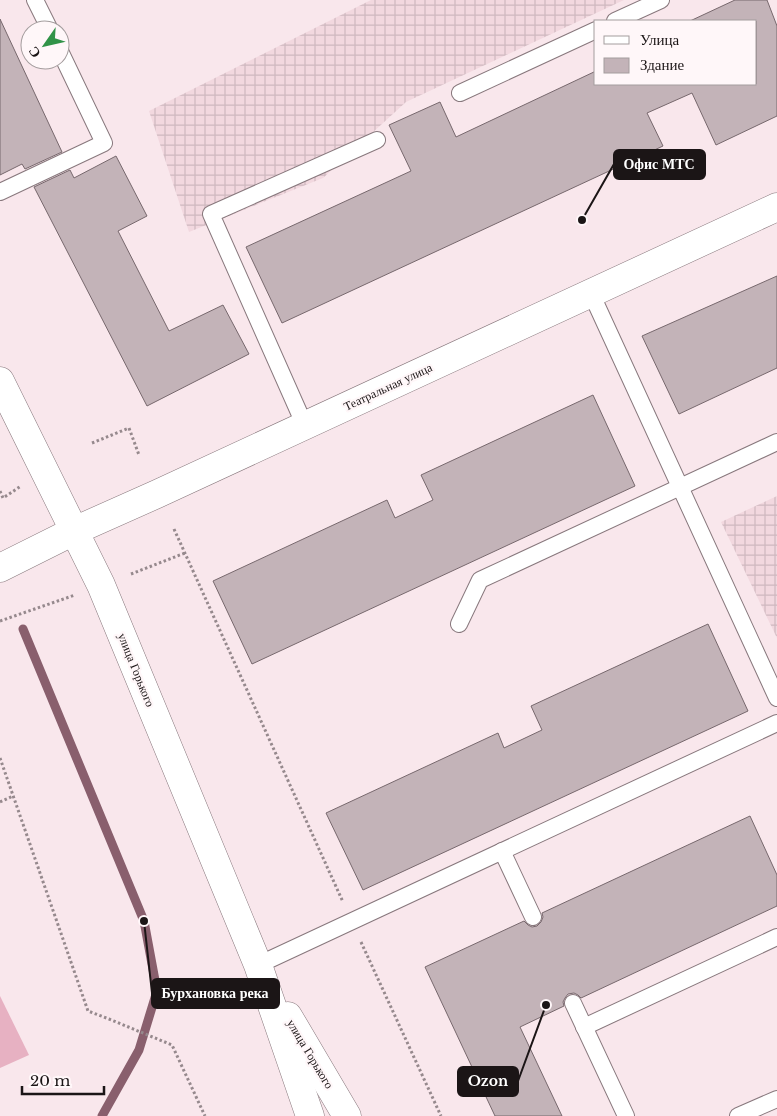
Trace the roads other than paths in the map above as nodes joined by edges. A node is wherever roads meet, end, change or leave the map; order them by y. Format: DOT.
graph roads {
  1 [pos="36,0"];
  2 [pos="661,0"];
  3 [pos="45,20"];
  4 [pos="617,20"];
  5 [pos="594,31"];
  6 [pos="69,70"];
  7 [pos="460,93"];
  8 [pos="376,140"];
  9 [pos="0,192"];
  10 [pos="777,207"];
  11 [pos="591,293"];
  12 [pos="0,380"];
  13 [pos="305,426"];
  14 [pos="777,442"];
  15 [pos="680,486"];
  16 [pos="74,531"];
  17 [pos="0,568"];
  18 [pos="459,624"];
  19 [pos="777,698"];
  20 [pos="777,723"];
  21 [pos="502,851"];
  22 [pos="533,917"];
  23 [pos="777,937"];
  24 [pos="258,965"];
  25 [pos="573,1002"];
  26 [pos="584,1027"];
  27 [pos="777,1099"];
  28 [pos="310,1116"];
  29 [pos="347,1116"];
  30 [pos="626,1116"];
  31 [pos="738,1116"];
  1 -- 3 [label="lane"];
  2 -- 4 [label="lane"];
  5 -- 7 [label="lane"];
  6 -- 9 [label="lane"];
  8 -- 13 [label="lane"];
  10 -- 11 [label="main road, Театральная улица"];
  11 -- 13 [label="main road, Театральная улица"];
  11 -- 15 [label="lane"];
  12 -- 16 [label="main road, улица Горького"];
  13 -- 16 [label="main road, Театральная улица"];
  14 -- 15 [label="lane"];
  15 -- 18 [label="lane"];
  15 -- 19 [label="lane"];
  16 -- 17 [label="main road, Театральная улица"];
  16 -- 24 [label="main road, улица Горького"];
  20 -- 21 [label="lane"];
  21 -- 22 [label="lane"];
  21 -- 24 [label="lane"];
  23 -- 26 [label="lane"];
  24 -- 28 [label="main road, улица Горького"];
  24 -- 29 [label="main road, улица Горького"];
  25 -- 26 [label="lane"];
  26 -- 30 [label="lane"];
  27 -- 31 [label="lane"];
}
